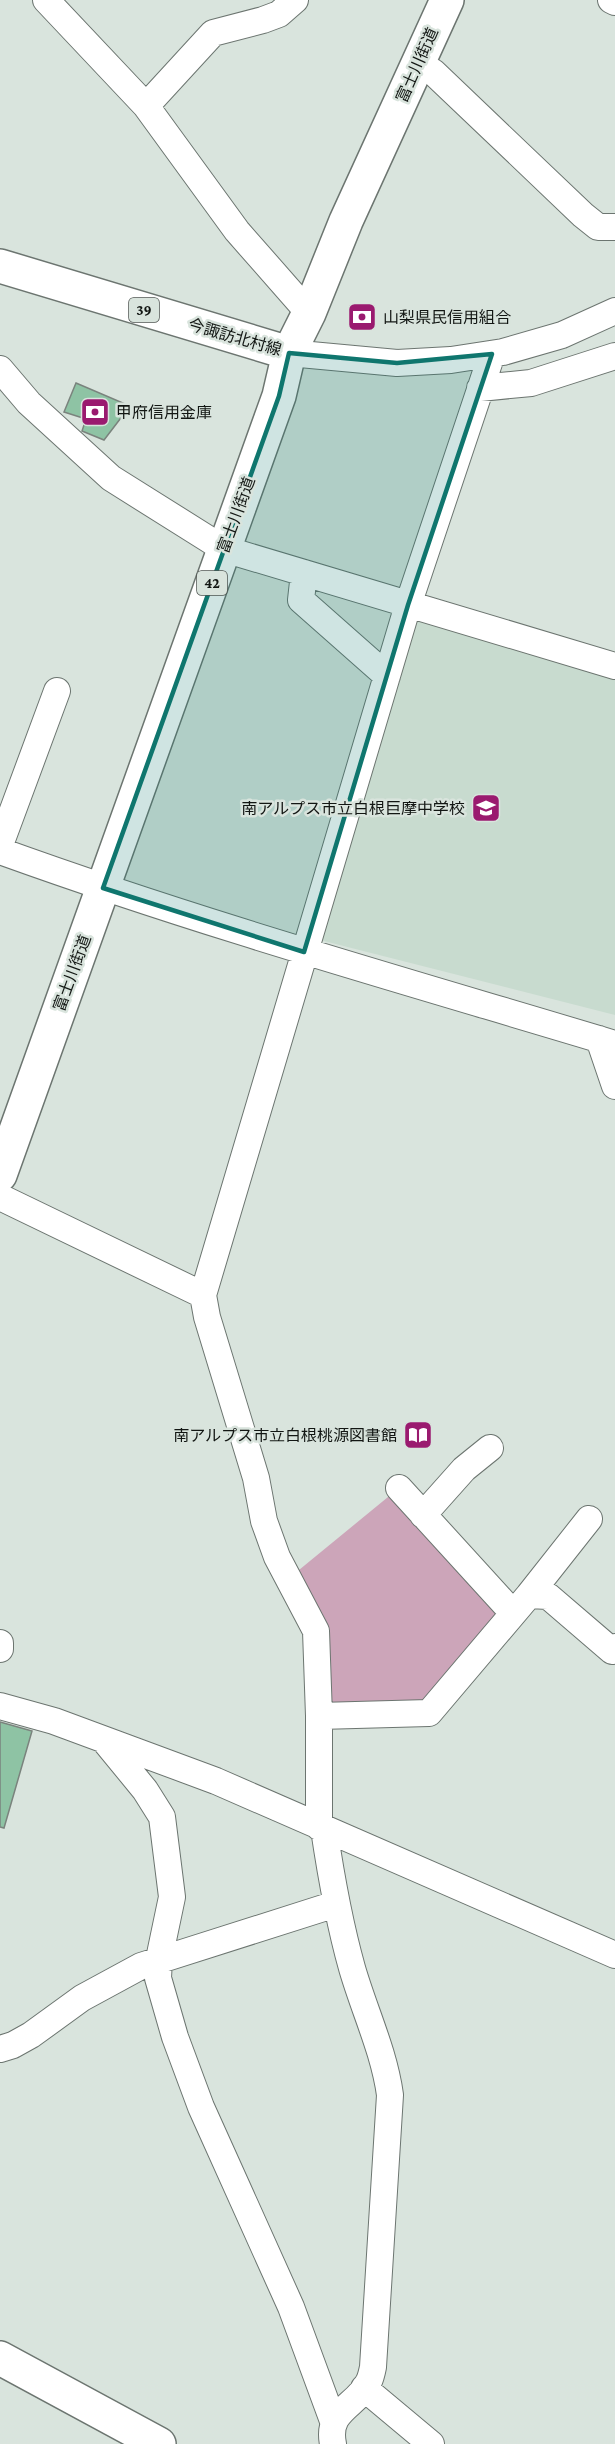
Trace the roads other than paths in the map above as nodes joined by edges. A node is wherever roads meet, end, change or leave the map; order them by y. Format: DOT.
graph roads {
  1 [pos="46,0"];
  2 [pos="294,0"];
  3 [pos="447,0"];
  4 [pos="611,0"];
  5 [pos="615,2"];
  6 [pos="418,64"];
  7 [pos="146,106"];
  8 [pos="615,227"];
  9 [pos="0,266"];
  10 [pos="0,284"];
  11 [pos="615,311"];
  12 [pos="309,313"];
  13 [pos="289,353"];
  14 [pos="492,354"];
  15 [pos="615,356"];
  16 [pos="0,369"];
  17 [pos="480,388"];
  18 [pos="224,549"];
  19 [pos="304,573"];
  20 [pos="408,605"];
  21 [pos="615,666"];
  22 [pos="387,676"];
  23 [pos="57,691"];
  24 [pos="0,845"];
  25 [pos="0,851"];
  26 [pos="103,888"];
  27 [pos="304,952"];
  28 [pos="607,1041"];
  29 [pos="615,1086"];
  30 [pos="0,1175"];
  31 [pos="0,1197"];
  32 [pos="203,1295"];
  33 [pos="490,1448"];
  34 [pos="399,1488"];
  35 [pos="423,1515"];
  36 [pos="589,1519"];
  37 [pos="521,1604"];
  38 [pos="0,1643"];
  39 [pos="615,1647"];
  40 [pos="0,1649"];
  41 [pos="0,1706"];
  42 [pos="320,1716"];
  43 [pos="104,1740"];
  44 [pos="321,1828"];
  45 [pos="336,1904"];
  46 [pos="615,1954"];
  47 [pos="159,1959"];
  48 [pos="0,2049"];
  49 [pos="0,2358"];
  50 [pos="364,2388"];
  51 [pos="333,2432"];
  52 [pos="159,2444"];
  53 [pos="431,2444"];
  1 -- 7 [label="street"];
  2 -- 7 [label="street"];
  3 -- 6 [label="main road, 富士川街道 / 42"];
  4 -- 5 [label="street"];
  6 -- 8 [label="street"];
  6 -- 12 [label="main road, 富士川街道 / 42"];
  7 -- 12 [label="street"];
  9 -- 13 [label="main road, 今諏訪北村線 / 39"];
  10 -- 13 [label="main road, 今諏訪北村線 / 39"];
  11 -- 14 [label="street"];
  12 -- 13 [label="main road, 富士川街道 / 42"];
  13 -- 14 [label="street"];
  13 -- 18 [label="main road, 富士川街道 / 42"];
  14 -- 17 [label="street"];
  15 -- 17 [label="street"];
  16 -- 18 [label="street"];
  17 -- 20 [label="street"];
  18 -- 19 [label="street"];
  18 -- 26 [label="main road, 富士川街道 / 42"];
  19 -- 20 [label="street"];
  19 -- 22 [label="street"];
  20 -- 21 [label="street"];
  20 -- 22 [label="street"];
  22 -- 27 [label="street"];
  23 -- 24 [label="street"];
  25 -- 26 [label="street"];
  26 -- 27 [label="street"];
  26 -- 30 [label="main road, 富士川街道 / 42"];
  27 -- 28 [label="street"];
  27 -- 32 [label="street"];
  28 -- 29 [label="street"];
  31 -- 32 [label="street"];
  32 -- 42 [label="street"];
  33 -- 35 [label="street"];
  34 -- 35 [label="street"];
  35 -- 37 [label="street"];
  36 -- 37 [label="street"];
  37 -- 39 [label="street"];
  37 -- 42 [label="street"];
  38 -- 40 [label="street"];
  41 -- 43 [label="street"];
  42 -- 44 [label="street"];
  43 -- 44 [label="street"];
  43 -- 47 [label="street"];
  44 -- 45 [label="street"];
  44 -- 46 [label="street"];
  45 -- 47 [label="street"];
  45 -- 50 [label="street"];
  47 -- 48 [label="street"];
  47 -- 51 [label="street"];
  49 -- 52 [label="main road"];
  50 -- 51 [label="street"];
  50 -- 53 [label="street"];
}
